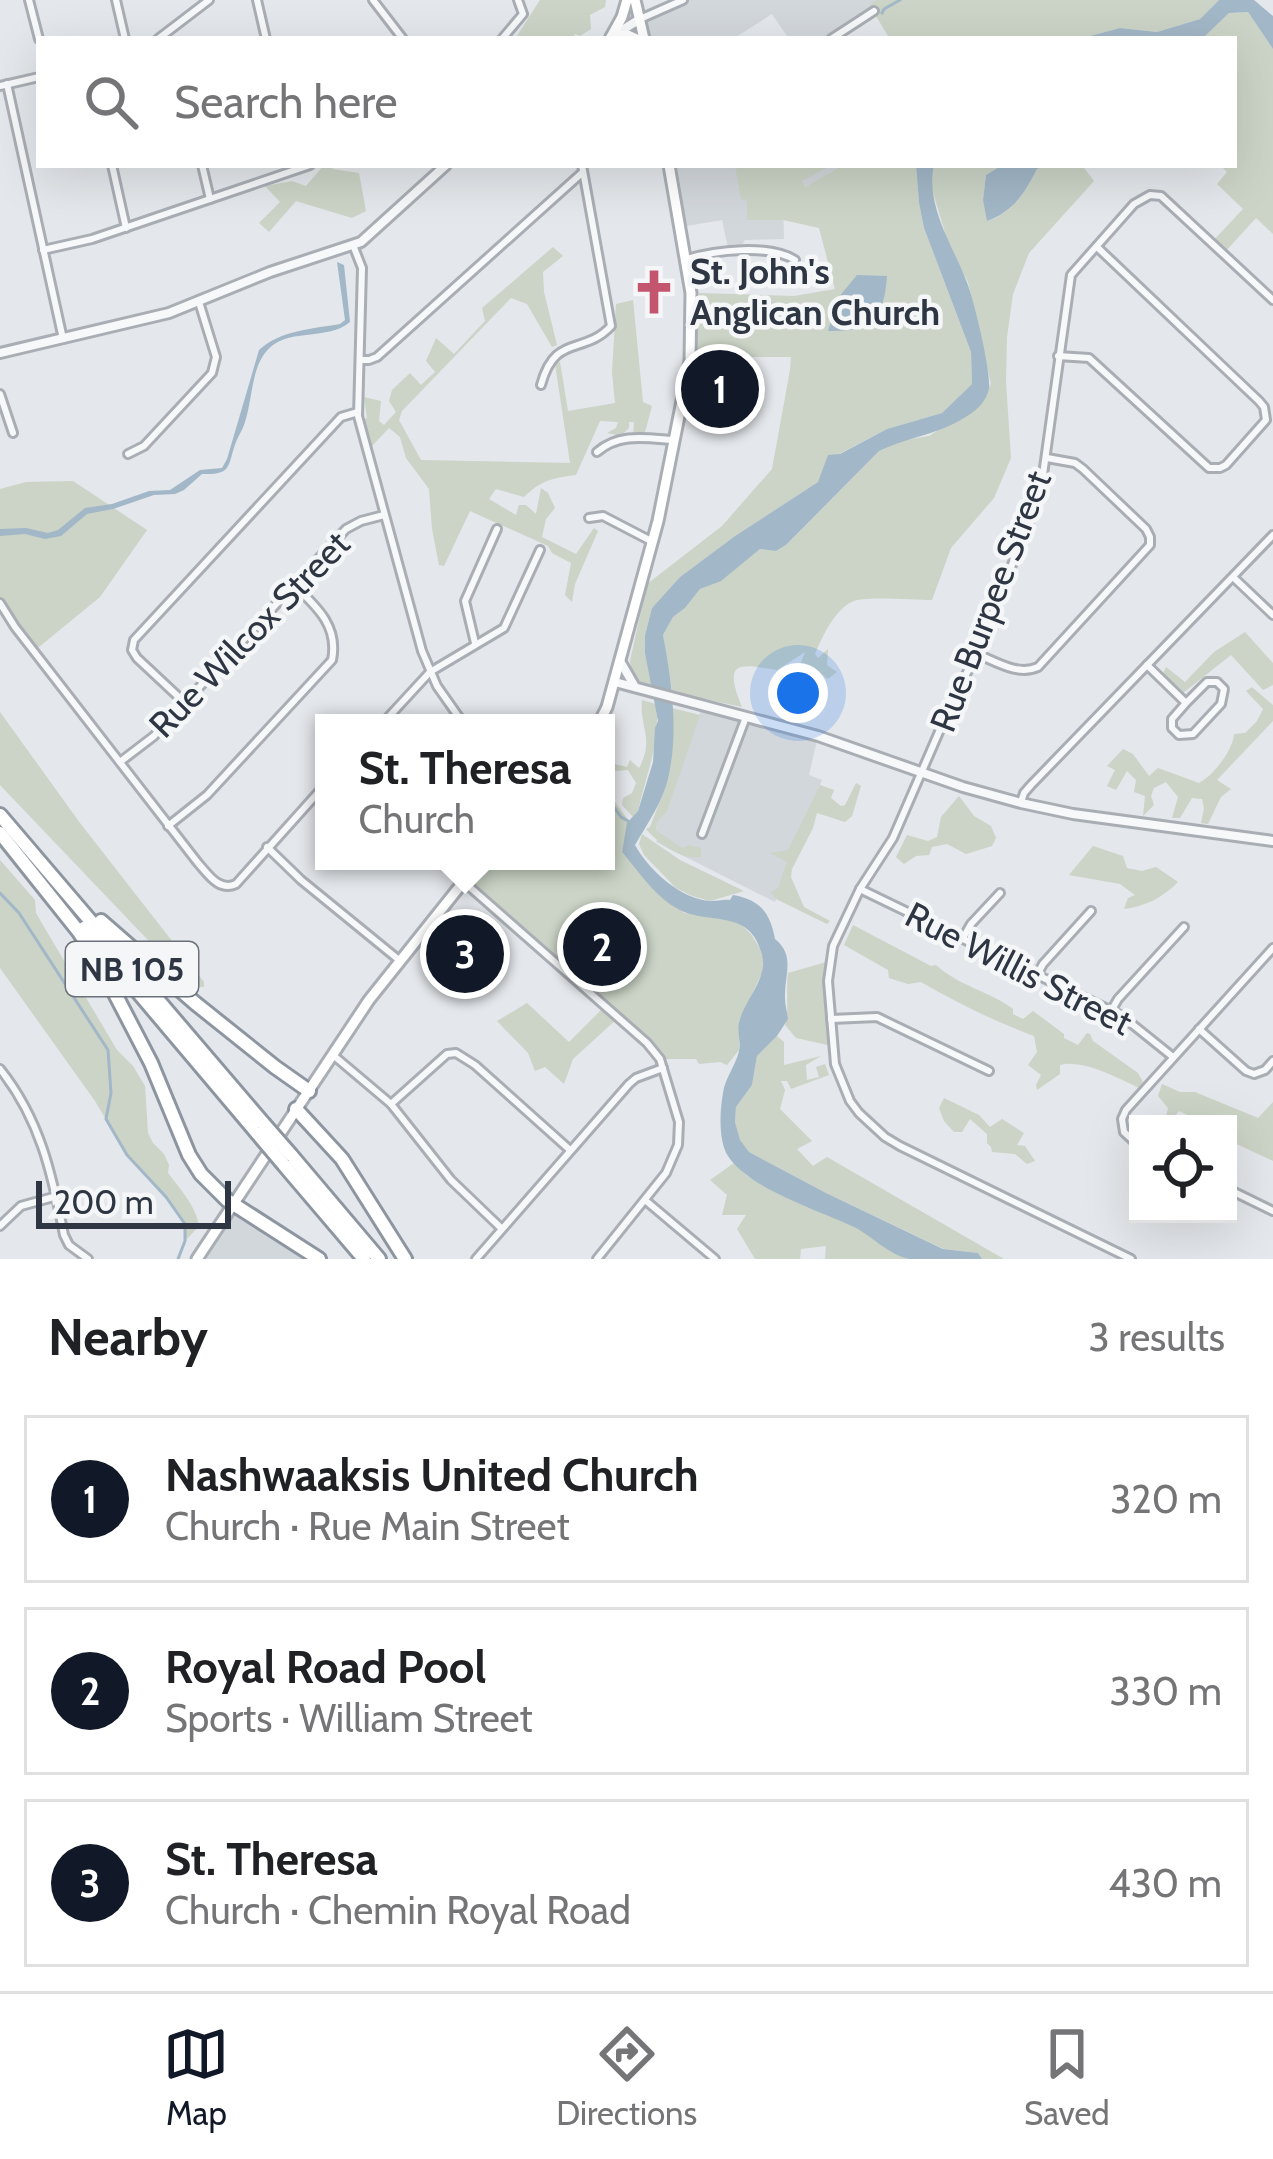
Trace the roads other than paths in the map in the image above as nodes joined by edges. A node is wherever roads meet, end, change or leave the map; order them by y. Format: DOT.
graph roads {
  1 [pos="29,0"];
  2 [pos="116,0"];
  3 [pos="209,0"];
  4 [pos="257,0"];
  5 [pos="373,0"];
  6 [pos="518,0"];
  7 [pos="631,0"];
  8 [pos="683,0"];
  9 [pos="874,11"];
  10 [pos="640,20"];
  11 [pos="172,28"];
  12 [pos="38,36"];
  13 [pos="124,36"];
  14 [pos="162,36"];
  15 [pos="174,36"];
  16 [pos="265,36"];
  17 [pos="401,36"];
  18 [pos="505,36"];
  19 [pos="611,36"];
  20 [pos="613,36"];
  21 [pos="641,36"];
  22 [pos="836,36"];
  23 [pos="36,78"];
  24 [pos="4,85"];
  25 [pos="113,168"];
  26 [pos="203,168"];
  27 [pos="295,168"];
  28 [pos="443,168"];
  29 [pos="670,168"];
  30 [pos="583,169"];
  31 [pos="210,200"];
  32 [pos="126,228"];
  33 [pos="353,245"];
  34 [pos="1096,246"];
  35 [pos="43,250"];
  36 [pos="687,260"];
  37 [pos="795,260"];
  38 [pos="1273,299"];
  39 [pos="200,302"];
  40 [pos="63,339"];
  41 [pos="0,353"];
  42 [pos="1058,356"];
  43 [pos="361,360"];
  44 [pos="541,385"];
  45 [pos="0,394"];
  46 [pos="358,412"];
  47 [pos="13,433"];
  48 [pos="676,441"];
  49 [pos="597,452"];
  50 [pos="128,454"];
  51 [pos="1046,458"];
  52 [pos="384,515"];
  53 [pos="590,518"];
  54 [pos="497,530"];
  55 [pos="1273,535"];
  56 [pos="652,542"];
  57 [pos="540,550"];
  58 [pos="1233,577"];
  59 [pos="294,585"];
  60 [pos="0,603"];
  61 [pos="1273,615"];
  62 [pos="475,644"];
  63 [pos="977,654"];
  64 [pos="620,661"];
  65 [pos="1147,665"];
  66 [pos="430,672"];
  67 [pos="615,682"];
  68 [pos="640,690"];
  69 [pos="184,702"];
  70 [pos="1186,703"];
  71 [pos="608,707"];
  72 [pos="391,714"];
  73 [pos="458,714"];
  74 [pos="604,714"];
  75 [pos="746,717"];
  76 [pos="120,762"];
  77 [pos="921,772"];
  78 [pos="315,796"];
  79 [pos="1021,803"];
  80 [pos="0,815"];
  81 [pos="168,826"];
  82 [pos="5,832"];
  83 [pos="702,834"];
  84 [pos="1273,841"];
  85 [pos="267,848"];
  86 [pos="472,870"];
  87 [pos="463,881"];
  88 [pos="860,889"];
  89 [pos="1000,893"];
  90 [pos="1091,911"];
  91 [pos="1184,927"];
  92 [pos="963,938"];
  93 [pos="1273,948"];
  94 [pos="399,960"];
  95 [pos="1036,975"];
  96 [pos="1111,1011"];
  97 [pos="830,1018"];
  98 [pos="1199,1029"];
  99 [pos="333,1054"];
  100 [pos="1173,1057"];
  101 [pos="1273,1061"];
  102 [pos="663,1068"];
  103 [pos="0,1069"];
  104 [pos="989,1071"];
  105 [pos="309,1090"];
  106 [pos="392,1104"];
  107 [pos="296,1109"];
  108 [pos="1129,1137"];
  109 [pos="570,1150"];
  110 [pos="287,1160"];
  111 [pos="1237,1193"];
  112 [pos="57,1196"];
  113 [pos="645,1200"];
  114 [pos="233,1204"];
  115 [pos="1273,1211"];
  116 [pos="0,1226"];
  117 [pos="502,1228"];
  118 [pos="88,1259"];
  119 [pos="197,1259"];
  120 [pos="319,1259"];
  121 [pos="364,1259"];
  122 [pos="379,1259"];
  123 [pos="405,1259"];
  124 [pos="476,1259"];
  125 [pos="597,1259"];
  126 [pos="715,1259"];
  127 [pos="1131,1259"];
  1 -- 12 [label="street"];
  2 -- 13 [label="street"];
  3 -- 11 [label="street"];
  4 -- 16 [label="street"];
  5 -- 17 [label="street"];
  6 -- 18 [label="street"];
  7 -- 10 [label="main road"];
  7 -- 19 [label="main road"];
  8 -- 10 [label="street"];
  9 -- 22 [label="street"];
  10 -- 20 [label="street"];
  10 -- 21 [label="main road"];
  11 -- 14 [label="street"];
  11 -- 15 [label="street"];
  23 -- 24 [label="street"];
  24 -- 35 [label="street"];
  25 -- 32 [label="street"];
  26 -- 31 [label="street"];
  27 -- 31 [label="street"];
  28 -- 33 [label="street"];
  29 -- 36 [label="main road"];
  30 -- 43 [label="street"];
  30 -- 44 [label="street"];
  31 -- 32 [label="street"];
  32 -- 35 [label="street"];
  33 -- 39 [label="street"];
  33 -- 43 [label="street"];
  34 -- 38 [label="street, Rue Burpee Street"];
  34 -- 42 [label="street, Rue Burpee Street"];
  34 -- 42 [label="street"];
  35 -- 40 [label="street"];
  36 -- 37 [label="street"];
  36 -- 48 [label="main road"];
  39 -- 40 [label="street"];
  39 -- 50 [label="street"];
  40 -- 41 [label="street"];
  42 -- 51 [label="street, Rue Burpee Street"];
  43 -- 46 [label="street"];
  45 -- 47 [label="street"];
  46 -- 52 [label="street"];
  46 -- 69 [label="street"];
  48 -- 49 [label="street"];
  48 -- 56 [label="main road"];
  51 -- 63 [label="street, Rue Burpee Street"];
  51 -- 63 [label="street"];
  52 -- 59 [label="street, Rue Wilcox Street"];
  52 -- 66 [label="street"];
  53 -- 56 [label="street"];
  54 -- 62 [label="street"];
  55 -- 58 [label="street"];
  56 -- 64 [label="main road"];
  57 -- 62 [label="street"];
  58 -- 61 [label="street"];
  58 -- 65 [label="street"];
  59 -- 69 [label="street, Rue Wilcox Street"];
  59 -- 81 [label="street"];
  60 -- 76 [label="street"];
  62 -- 66 [label="street"];
  63 -- 77 [label="street, Rue Burpee Street"];
  64 -- 67 [label="main road"];
  64 -- 68 [label="street"];
  65 -- 70 [label="street"];
  65 -- 79 [label="street"];
  66 -- 72 [label="street"];
  66 -- 73 [label="street"];
  67 -- 68 [label="street"];
  67 -- 71 [label="main road"];
  68 -- 71 [label="street"];
  68 -- 75 [label="street"];
  69 -- 76 [label="street, Rue Wilcox Street"];
  70 -- 70 [label="street"];
  71 -- 74 [label="main road"];
  75 -- 77 [label="street"];
  75 -- 83 [label="street"];
  76 -- 81 [label="street"];
  77 -- 79 [label="street"];
  77 -- 88 [label="street, Rue Burpee Street"];
  78 -- 85 [label="street"];
  79 -- 84 [label="street"];
  80 -- 82 [label="highway, NB 105"];
  81 -- 85 [label="street"];
  82 -- 105 [label="highway"];
  82 -- 110 [label="highway, NB 105, bridge"];
  82 -- 114 [label="highway"];
  85 -- 94 [label="street"];
  86 -- 87 [label="main road"];
  87 -- 94 [label="main road"];
  87 -- 102 [label="street"];
  88 -- 92 [label="street, Rue Willis Street"];
  88 -- 97 [label="street, Rue Burpee Street"];
  89 -- 92 [label="street"];
  90 -- 95 [label="street"];
  91 -- 96 [label="street"];
  92 -- 95 [label="street, Rue Willis Street"];
  93 -- 98 [label="street"];
  94 -- 99 [label="main road"];
  95 -- 96 [label="street, Rue Willis Street"];
  96 -- 100 [label="street, Rue Willis Street"];
  97 -- 104 [label="street"];
  97 -- 127 [label="street, Rue Burpee Street"];
  98 -- 100 [label="street"];
  98 -- 101 [label="street"];
  99 -- 105 [label="main road"];
  99 -- 106 [label="street"];
  100 -- 108 [label="street"];
  102 -- 109 [label="street"];
  102 -- 113 [label="street"];
  103 -- 112 [label="street"];
  105 -- 107 [label="main road"];
  106 -- 109 [label="street"];
  106 -- 117 [label="street"];
  107 -- 114 [label="main road"];
  107 -- 123 [label="highway"];
  109 -- 117 [label="street"];
  110 -- 121 [label="highway, NB 105"];
  110 -- 122 [label="highway, NB 105"];
  111 -- 115 [label="street"];
  112 -- 116 [label="street"];
  112 -- 118 [label="street"];
  113 -- 125 [label="street"];
  113 -- 126 [label="street"];
  114 -- 119 [label="main road"];
  114 -- 120 [label="highway"];
  117 -- 124 [label="street"];
}
